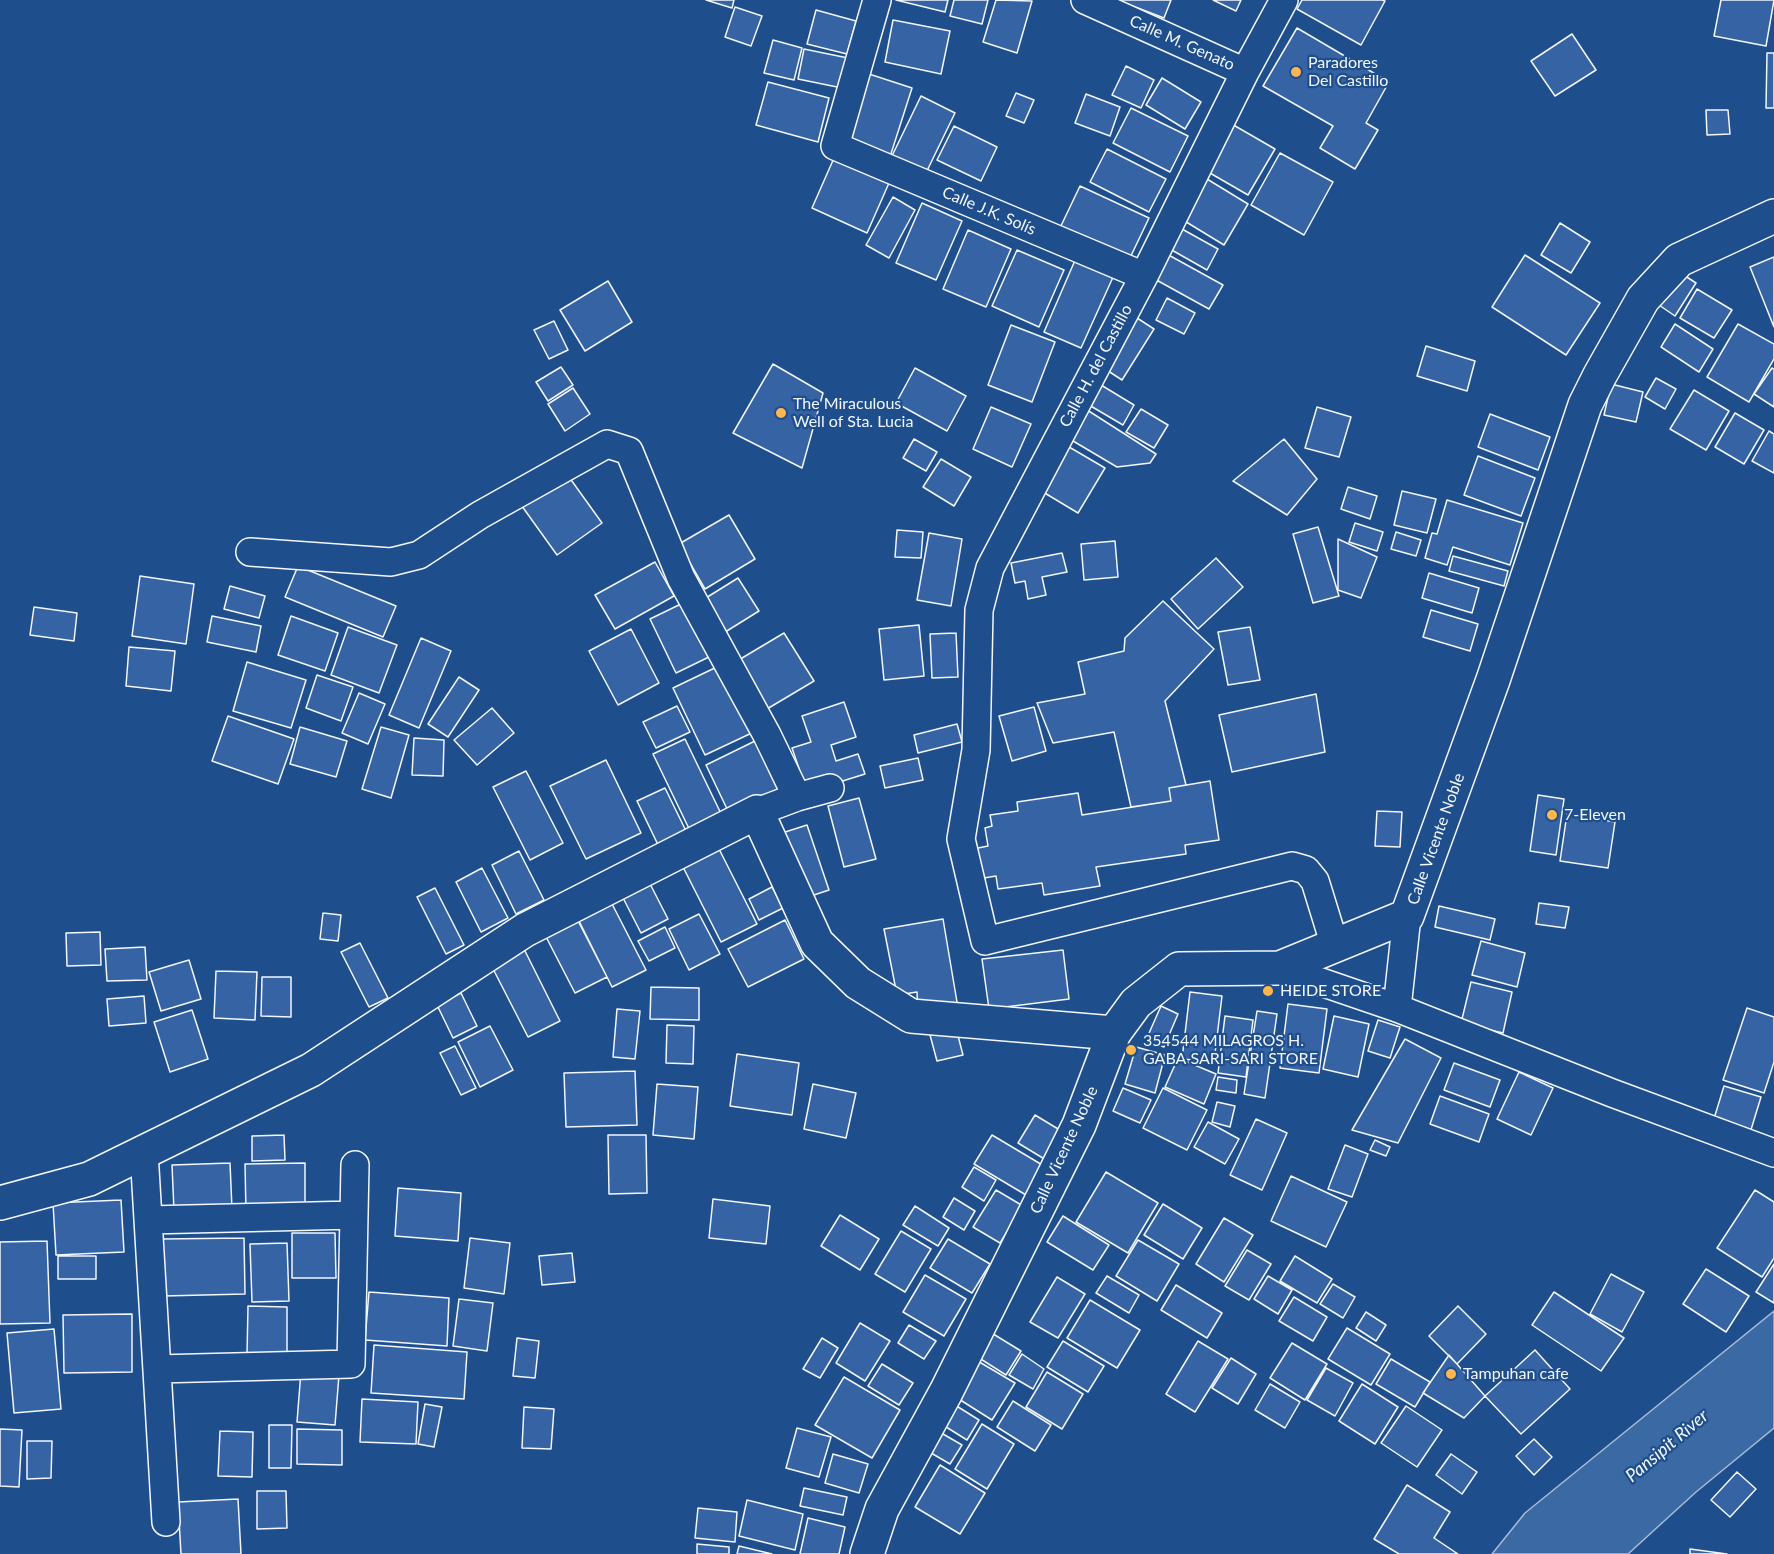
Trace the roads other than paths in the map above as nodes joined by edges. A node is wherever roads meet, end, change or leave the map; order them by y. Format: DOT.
graph roads {
  1 [pos="877,0"];
  2 [pos="1085,0"];
  3 [pos="1284,0"];
  4 [pos="1245,72"];
  5 [pos="1774,216"];
  6 [pos="1144,276"];
  7 [pos="250,552"];
  8 [pos="830,788"];
  9 [pos="797,797"];
  10 [pos="757,812"];
  11 [pos="1407,916"];
  12 [pos="1335,946"];
  13 [pos="1280,968"];
  14 [pos="1397,1008"];
  15 [pos="1114,1034"];
  16 [pos="144,1152"];
  17 [pos="1774,1153"];
  18 [pos="356,1165"];
  19 [pos="0,1203"];
  20 [pos="354,1215"];
  21 [pos="148,1220"];
  22 [pos="157,1369"];
  23 [pos="166,1522"];
  24 [pos="867,1554"];
  1 -- 6 [label="street, Calle J.K. Solís"];
  2 -- 4 [label="street, Calle M. Genato"];
  3 -- 4 [label="street, Calle H. del Castillo"];
  4 -- 6 [label="street, Calle H. del Castillo"];
  5 -- 11 [label="main road, Calle Vicente Noble"];
  6 -- 12 [label="street, Calle H. del Castillo"];
  7 -- 9 [label="street"];
  8 -- 9 [label="street"];
  9 -- 10 [label="street"];
  10 -- 15 [label="main road"];
  10 -- 16 [label="main road"];
  11 -- 12 [label="main road, Calle Vicente Noble"];
  11 -- 14 [label="street"];
  12 -- 13 [label="main road, Calle Vicente Noble"];
  13 -- 14 [label="street"];
  13 -- 15 [label="main road, Calle Vicente Noble"];
  14 -- 17 [label="street"];
  15 -- 24 [label="main road, Calle Vicente Noble"];
  16 -- 19 [label="main road"];
  16 -- 21 [label="street"];
  18 -- 20 [label="street"];
  20 -- 21 [label="street"];
  20 -- 22 [label="street"];
  21 -- 22 [label="street"];
  22 -- 23 [label="street"];
}
